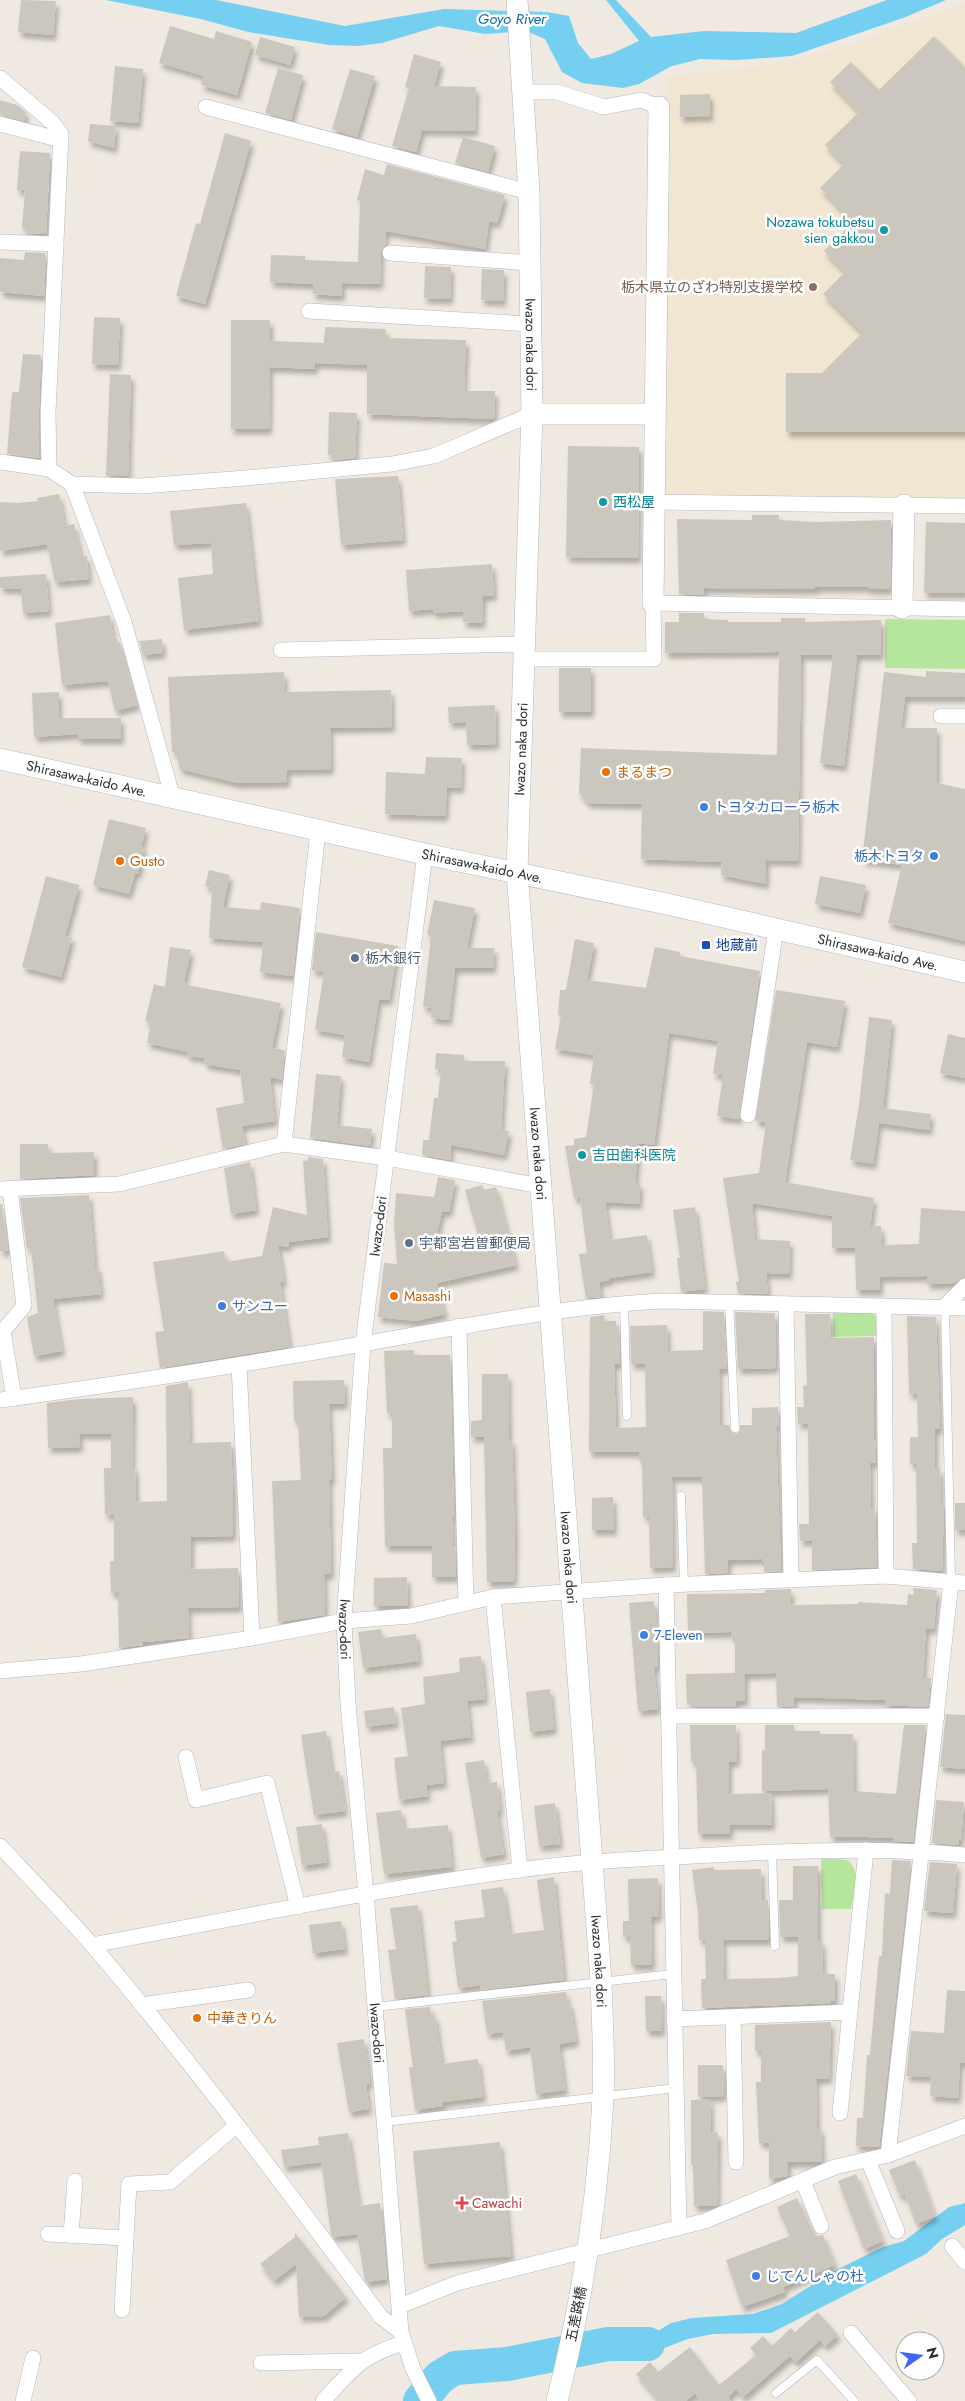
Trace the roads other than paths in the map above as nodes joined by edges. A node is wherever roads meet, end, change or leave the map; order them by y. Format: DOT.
graph roads {
  1 [pos="517,0"];
  2 [pos="0,78"];
  3 [pos="523,92"];
  4 [pos="206,107"];
  5 [pos="659,107"];
  6 [pos="0,124"];
  7 [pos="61,140"];
  8 [pos="529,192"];
  9 [pos="0,242"];
  10 [pos="56,244"];
  11 [pos="390,253"];
  12 [pos="531,263"];
  13 [pos="309,311"];
  14 [pos="531,324"];
  15 [pos="532,414"];
  16 [pos="655,414"];
  17 [pos="0,462"];
  18 [pos="49,469"];
  19 [pos="72,484"];
  20 [pos="654,502"];
  21 [pos="904,505"];
  22 [pos="965,506"];
  23 [pos="653,603"];
  24 [pos="902,608"];
  25 [pos="965,609"];
  26 [pos="281,650"];
  27 [pos="524,651"];
  28 [pos="942,716"];
  29 [pos="965,716"];
  30 [pos="0,759"];
  31 [pos="173,799"];
  32 [pos="318,831"];
  33 [pos="425,854"];
  34 [pos="517,872"];
  35 [pos="776,929"];
  36 [pos="965,972"];
  37 [pos="748,1115"];
  38 [pos="284,1144"];
  39 [pos="387,1158"];
  40 [pos="541,1186"];
  41 [pos="5,1189"];
  42 [pos="965,1286"];
  43 [pos="729,1302"];
  44 [pos="624,1303"];
  45 [pos="786,1304"];
  46 [pos="884,1306"];
  47 [pos="945,1306"];
  48 [pos="965,1308"];
  49 [pos="550,1311"];
  50 [pos="459,1326"];
  51 [pos="363,1344"];
  52 [pos="239,1365"];
  53 [pos="7,1399"];
  54 [pos="627,1416"];
  55 [pos="735,1428"];
  56 [pos="681,1496"];
  57 [pos="886,1576"];
  58 [pos="791,1580"];
  59 [pos="958,1583"];
  60 [pos="684,1584"];
  61 [pos="666,1585"];
  62 [pos="572,1592"];
  63 [pos="493,1596"];
  64 [pos="466,1603"];
  65 [pos="344,1620"];
  66 [pos="252,1638"];
  67 [pos="0,1671"];
  68 [pos="668,1716"];
  69 [pos="937,1716"];
  70 [pos="186,1757"];
  71 [pos="0,1846"];
  72 [pos="866,1850"];
  73 [pos="772,1852"];
  74 [pos="922,1852"];
  75 [pos="965,1855"];
  76 [pos="671,1857"];
  77 [pos="592,1862"];
  78 [pos="520,1870"];
  79 [pos="366,1894"];
  80 [pos="298,1907"];
  81 [pos="92,1945"];
  82 [pos="775,1946"];
  83 [pos="673,1974"];
  84 [pos="601,1980"];
  85 [pos="248,1990"];
  86 [pos="141,2005"];
  87 [pos="375,2007"];
  88 [pos="850,2012"];
  89 [pos="733,2017"];
  90 [pos="674,2019"];
  91 [pos="676,2088"];
  92 [pos="603,2096"];
  93 [pos="840,2113"];
  94 [pos="385,2122"];
  95 [pos="237,2125"];
  96 [pos="965,2126"];
  97 [pos="888,2155"];
  98 [pos="868,2160"];
  99 [pos="736,2162"];
  100 [pos="74,2181"];
  101 [pos="803,2181"];
  102 [pos="821,2226"];
  103 [pos="679,2228"];
  104 [pos="897,2231"];
  105 [pos="48,2234"];
  106 [pos="71,2235"];
  107 [pos="126,2238"];
  108 [pos="952,2246"];
  109 [pos="588,2257"];
  110 [pos="965,2262"];
  111 [pos="400,2306"];
  112 [pos="122,2310"];
  113 [pos="851,2333"];
  114 [pos="402,2338"];
  115 [pos="33,2358"];
  116 [pos="361,2360"];
  117 [pos="261,2363"];
  118 [pos="776,2393"];
  119 [pos="23,2401"];
  120 [pos="323,2401"];
  121 [pos="429,2401"];
  122 [pos="557,2401"];
  123 [pos="854,2401"];
  124 [pos="908,2401"];
  1 -- 3 [label="street, Iwazo naka dori"];
  2 -- 7 [label="street"];
  3 -- 5 [label="street"];
  3 -- 8 [label="street, Iwazo naka dori"];
  4 -- 8 [label="street"];
  5 -- 16 [label="street"];
  6 -- 7 [label="street"];
  7 -- 10 [label="street"];
  8 -- 12 [label="street, Iwazo naka dori"];
  9 -- 10 [label="street"];
  10 -- 18 [label="street"];
  11 -- 12 [label="street"];
  12 -- 14 [label="street, Iwazo naka dori"];
  13 -- 14 [label="street"];
  14 -- 15 [label="street, Iwazo naka dori"];
  15 -- 16 [label="street"];
  15 -- 19 [label="street"];
  15 -- 27 [label="street, Iwazo naka dori"];
  16 -- 20 [label="street"];
  17 -- 18 [label="street"];
  18 -- 19 [label="street"];
  19 -- 31 [label="street"];
  20 -- 21 [label="street"];
  20 -- 23 [label="street"];
  21 -- 22 [label="street"];
  21 -- 24 [label="street"];
  23 -- 24 [label="street"];
  23 -- 27 [label="street"];
  24 -- 25 [label="street"];
  26 -- 27 [label="street"];
  27 -- 34 [label="street, Iwazo naka dori"];
  28 -- 29 [label="street"];
  30 -- 31 [label="street, Shirasawa-kaido Ave."];
  31 -- 32 [label="street, Shirasawa-kaido Ave."];
  32 -- 33 [label="street, Shirasawa-kaido Ave."];
  32 -- 38 [label="street"];
  33 -- 34 [label="street, Shirasawa-kaido Ave."];
  33 -- 39 [label="street, Iwazo-dori"];
  34 -- 35 [label="street, Shirasawa-kaido Ave."];
  34 -- 40 [label="street, Iwazo naka dori"];
  35 -- 36 [label="street, Shirasawa-kaido Ave."];
  35 -- 37 [label="street"];
  38 -- 39 [label="street"];
  38 -- 41 [label="street"];
  39 -- 40 [label="street"];
  39 -- 51 [label="street, Iwazo-dori"];
  40 -- 49 [label="street, Iwazo naka dori"];
  41 -- 53 [label="street"];
  42 -- 47 [label="street"];
  43 -- 44 [label="street"];
  43 -- 45 [label="street"];
  43 -- 55 [label="lane"];
  44 -- 49 [label="street"];
  44 -- 54 [label="lane"];
  45 -- 46 [label="street"];
  45 -- 58 [label="street"];
  46 -- 47 [label="street"];
  46 -- 57 [label="street"];
  47 -- 48 [label="street"];
  47 -- 59 [label="lane"];
  49 -- 50 [label="street"];
  49 -- 62 [label="street, Iwazo naka dori"];
  50 -- 51 [label="street"];
  50 -- 64 [label="street"];
  51 -- 52 [label="street"];
  51 -- 65 [label="street, Iwazo-dori"];
  52 -- 53 [label="street"];
  52 -- 66 [label="street"];
  56 -- 60 [label="lane"];
  57 -- 58 [label="street"];
  57 -- 59 [label="street"];
  58 -- 60 [label="street"];
  59 -- 69 [label="street"];
  60 -- 61 [label="street"];
  61 -- 62 [label="street"];
  61 -- 68 [label="street"];
  62 -- 63 [label="street"];
  62 -- 77 [label="street, Iwazo naka dori"];
  63 -- 64 [label="street"];
  63 -- 78 [label="street"];
  64 -- 65 [label="street"];
  65 -- 66 [label="street"];
  65 -- 79 [label="street, Iwazo-dori"];
  66 -- 67 [label="street"];
  68 -- 69 [label="street"];
  68 -- 76 [label="street"];
  69 -- 74 [label="street"];
  70 -- 80 [label="street"];
  71 -- 81 [label="street"];
  72 -- 73 [label="street"];
  72 -- 74 [label="street"];
  72 -- 88 [label="street"];
  73 -- 76 [label="street"];
  73 -- 82 [label="lane"];
  74 -- 75 [label="street"];
  74 -- 97 [label="street"];
  76 -- 77 [label="street"];
  76 -- 83 [label="street"];
  77 -- 78 [label="street"];
  77 -- 84 [label="street, Iwazo naka dori"];
  78 -- 79 [label="street"];
  79 -- 80 [label="street"];
  79 -- 87 [label="street, Iwazo-dori"];
  80 -- 81 [label="street"];
  81 -- 86 [label="street"];
  83 -- 84 [label="lane"];
  83 -- 90 [label="street"];
  84 -- 87 [label="lane"];
  84 -- 92 [label="street, Iwazo naka dori"];
  85 -- 86 [label="street"];
  86 -- 95 [label="street"];
  87 -- 94 [label="street, Iwazo-dori"];
  88 -- 89 [label="street"];
  88 -- 93 [label="street"];
  89 -- 90 [label="street"];
  89 -- 99 [label="street"];
  90 -- 91 [label="street"];
  91 -- 92 [label="lane"];
  91 -- 103 [label="street"];
  92 -- 94 [label="lane"];
  92 -- 109 [label="street, Iwazo naka dori"];
  94 -- 111 [label="street, Iwazo-dori"];
  95 -- 107 [label="street"];
  95 -- 114 [label="street"];
  96 -- 97 [label="street"];
  97 -- 98 [label="street"];
  98 -- 101 [label="street"];
  98 -- 104 [label="street"];
  100 -- 106 [label="street"];
  101 -- 102 [label="street"];
  101 -- 103 [label="street"];
  103 -- 109 [label="street"];
  105 -- 106 [label="street"];
  106 -- 107 [label="street"];
  107 -- 112 [label="street"];
  108 -- 110 [label="street"];
  109 -- 111 [label="street"];
  109 -- 122 [label="street, 五差路橋"];
  111 -- 114 [label="street, Iwazo-dori"];
  113 -- 124 [label="street"];
  114 -- 116 [label="street"];
  114 -- 121 [label="street, Iwazo-dori"];
  115 -- 119 [label="street"];
  116 -- 117 [label="street"];
  116 -- 120 [label="street"];
  118 -- 123 [label="lane"];
}
